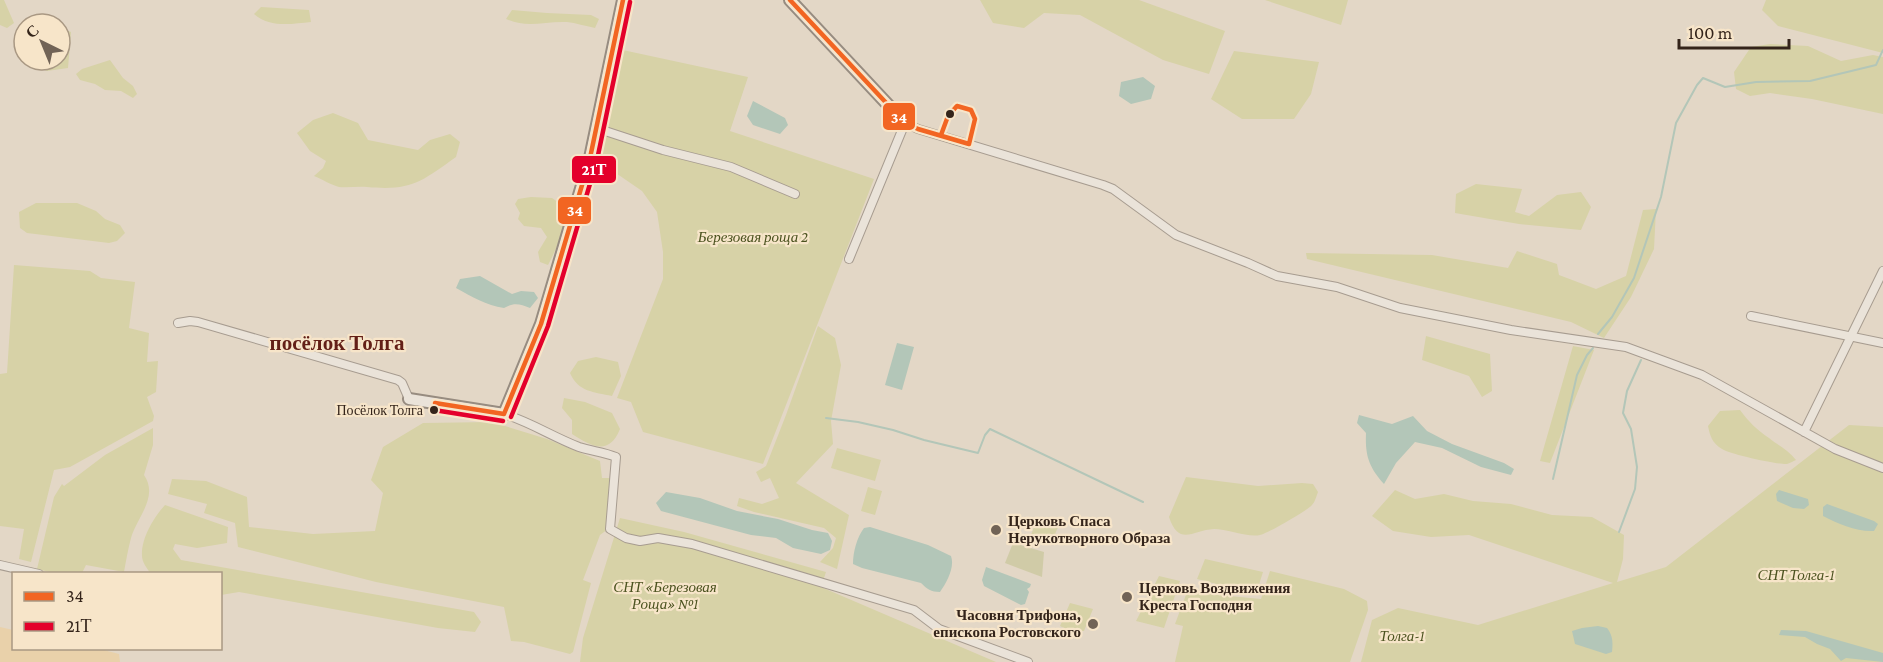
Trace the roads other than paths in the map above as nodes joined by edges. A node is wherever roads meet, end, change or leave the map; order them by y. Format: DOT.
graph roads {
  1 [pos="623,0"];
  2 [pos="790,0"];
  3 [pos="905,123"];
  4 [pos="596,128"];
  5 [pos="795,194"];
  6 [pos="849,259"];
  7 [pos="1883,271"];
  8 [pos="1751,316"];
  9 [pos="178,323"];
  10 [pos="1851,336"];
  11 [pos="1883,343"];
  12 [pos="409,399"];
  13 [pos="504,414"];
  14 [pos="1804,432"];
  15 [pos="1883,468"];
  16 [pos="0,565"];
  17 [pos="34,572"];
  18 [pos="1028,662"];
  1 -- 4 [label="street"];
  2 -- 3 [label="street"];
  3 -- 6 [label="street"];
  3 -- 14 [label="street"];
  4 -- 5 [label="street"];
  4 -- 13 [label="street"];
  7 -- 10 [label="street"];
  8 -- 10 [label="street"];
  9 -- 12 [label="street"];
  10 -- 11 [label="street"];
  10 -- 14 [label="street"];
  12 -- 13 [label="street"];
  13 -- 18 [label="street"];
  14 -- 15 [label="street"];
  16 -- 17 [label="street"];
}
